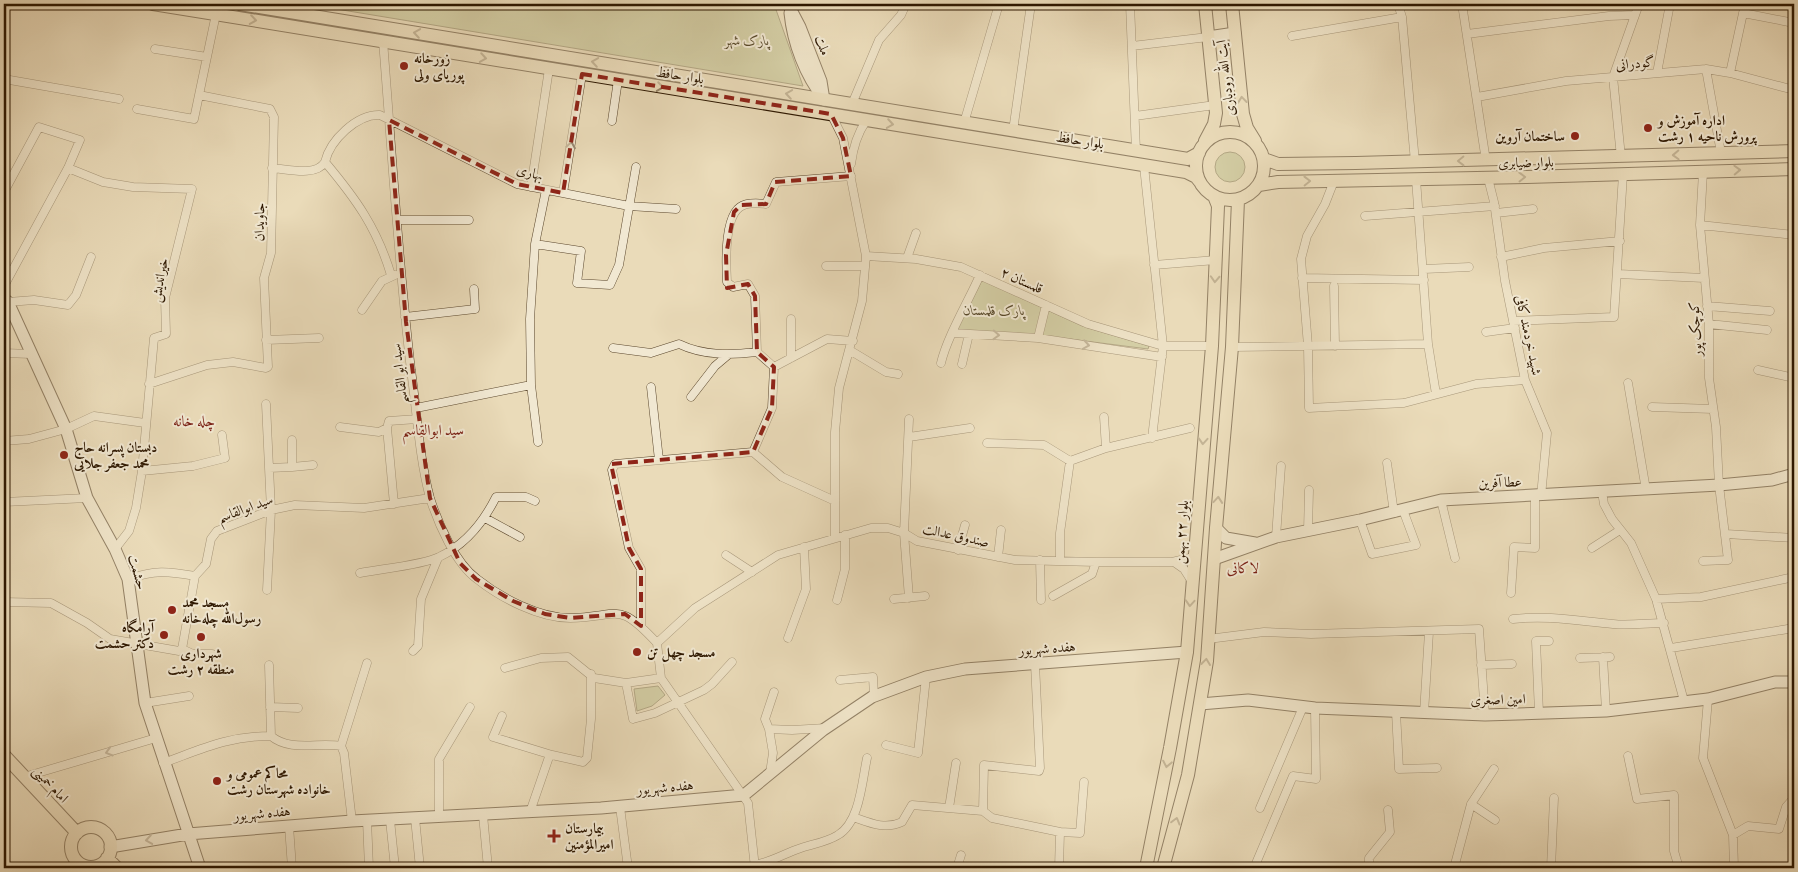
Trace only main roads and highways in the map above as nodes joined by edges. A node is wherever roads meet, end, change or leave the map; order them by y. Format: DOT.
graph roads {
  1 [pos="153,4"];
  2 [pos="240,4"];
  3 [pos="1205,4"];
  4 [pos="1232,4"];
  5 [pos="789,6"];
  6 [pos="384,27"];
  7 [pos="1235,33"];
  8 [pos="1208,36"];
  9 [pos="383,41"];
  10 [pos="640,69"];
  11 [pos="638,83"];
  12 [pos="824,100"];
  13 [pos="831,114"];
  14 [pos="1258,146"];
  15 [pos="1201,149"];
  16 [pos="1794,151"];
  17 [pos="1264,159"];
  18 [pos="1794,169"];
  19 [pos="1200,182"];
  20 [pos="1259,185"];
  21 [pos="1214,196"];
  22 [pos="1238,200"];
  23 [pos="6,300"];
  24 [pos="1212,346"];
  25 [pos="1232,348"];
  26 [pos="1794,475"];
  27 [pos="1216,528"];
  28 [pos="1259,544"];
  29 [pos="1194,557"];
  30 [pos="1214,559"];
  31 [pos="1187,652"];
  32 [pos="1794,682"];
  33 [pos="1200,704"];
  34 [pos="4,755"];
  35 [pos="182,816"];
  36 [pos="77,833"];
  37 [pos="188,834"];
  38 [pos="174,836"];
  39 [pos="1152,837"];
  40 [pos="1170,841"];
  41 [pos="105,859"];
  42 [pos="117,868"];
  43 [pos="200,868"];
  44 [pos="1146,868"];
  45 [pos="1163,868"];
  1 -- 9 [label="main road, بلوار حافظ, one-way"];
  2 -- 6 [label="main road, بلوار حافظ"];
  3 -- 8 [label="main road, آیت الله رودباری"];
  4 -- 7 [label="main road, آیت الله رودباری"];
  5 -- 12 [label="main road, ملت"];
  6 -- 9 [label="main road"];
  10 -- 6 [label="main road, بلوار حافظ, one-way"];
  7 -- 8 [label="main road"];
  14 -- 7 [label="main road, آیت الله رودباری, one-way"];
  8 -- 15 [label="main road, آیت الله رودباری"];
  9 -- 11 [label="main road, بلوار حافظ, one-way"];
  10 -- 11 [label="main road"];
  12 -- 10 [label="main road, بلوار حافظ, one-way"];
  11 -- 13 [label="main road, بلوار حافظ, one-way"];
  12 -- 13 [label="main road"];
  12 -- 15 [label="main road, بلوار حافظ"];
  13 -- 19 [label="main road, بلوار حافظ, one-way"];
  14 -- 15 [label="main road"];
  14 -- 17 [label="main road"];
  15 -- 19 [label="main road"];
  16 -- 17 [label="main road, بلوار ضیابری, one-way"];
  17 -- 20 [label="main road"];
  20 -- 18 [label="main road, بلوار ضیابری, one-way"];
  19 -- 21 [label="main road"];
  20 -- 22 [label="main road"];
  21 -- 22 [label="main road"];
  21 -- 24 [label="main road, بلوار ۲۲ بهمن, one-way"];
  22 -- 25 [label="main road"];
  23 -- 35 [label="main road, حشمت"];
  24 -- 25 [label="main road"];
  24 -- 29 [label="main road, بلوار ۲۲ بهمن, one-way"];
  27 -- 25 [label="main road, one-way"];
  26 -- 28 [label="main road, عطا آفرین"];
  27 -- 28 [label="main road"];
  27 -- 30 [label="main road"];
  28 -- 30 [label="main road, عطا آفرین"];
  29 -- 30 [label="main road"];
  29 -- 31 [label="main road, بلوار ۲۲ بهمن, one-way"];
  33 -- 30 [label="main road, one-way"];
  31 -- 37 [label="main road, هفده شهریور"];
  31 -- 39 [label="main road, بلوار ۲۲ بهمن, one-way"];
  32 -- 33 [label="main road, امین اصغری"];
  40 -- 33 [label="main road, one-way"];
  34 -- 36 [label="main road, امام خمینی"];
  35 -- 37 [label="main road, حشمت"];
  35 -- 38 [label="main road"];
  36 -- 41 [label="main road"];
  36 -- 41 [label="main road"];
  37 -- 38 [label="main road, هفده شهریور"];
  37 -- 43 [label="main road, حشمت"];
  38 -- 41 [label="main road, هفده شهریور, one-way"];
  39 -- 40 [label="main road"];
  39 -- 44 [label="main road, بلوار ۲۲ بهمن"];
  40 -- 45 [label="main road"];
  41 -- 42 [label="main road"];
}
